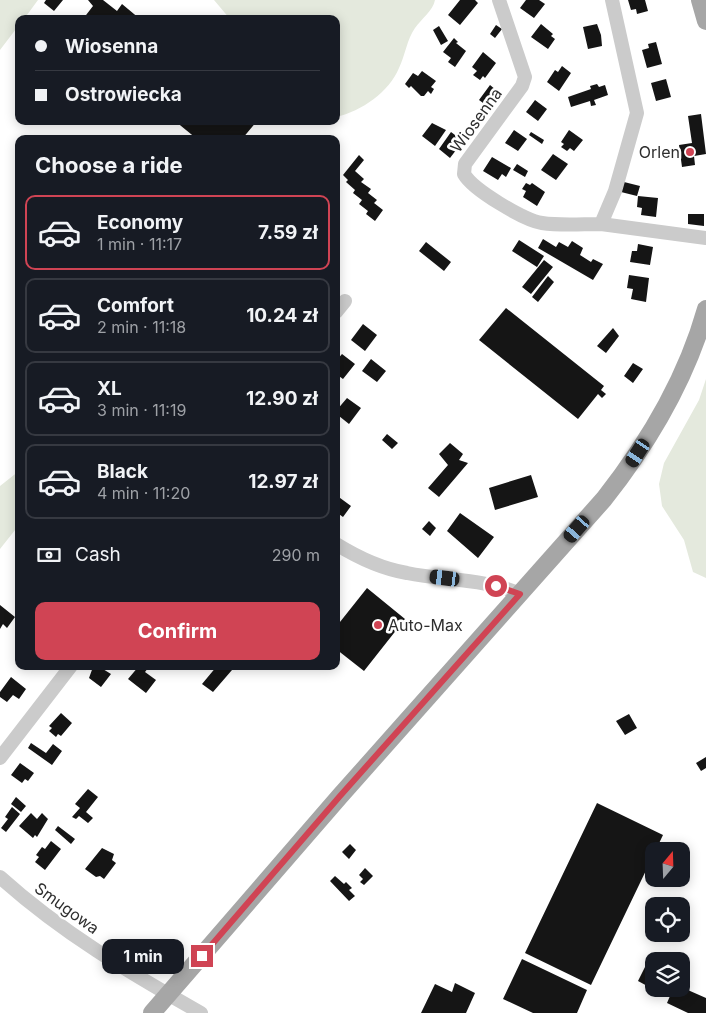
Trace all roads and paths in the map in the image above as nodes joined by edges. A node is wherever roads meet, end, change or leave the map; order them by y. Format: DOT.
graph roads {
  1 [pos="499,0"];
  2 [pos="612,0"];
  3 [pos="700,0"];
  4 [pos="706,21"];
  5 [pos="601,224"];
  6 [pos="706,238"];
  7 [pos="345,301"];
  8 [pos="340,307"];
  9 [pos="706,309"];
  10 [pos="340,546"];
  11 [pos="520,594"];
  12 [pos="68,670"];
  13 [pos="0,758"];
  14 [pos="0,877"];
  15 [pos="168,995"];
  16 [pos="152,1013"];
  17 [pos="201,1013"];
  1 -- 5 [label="street, Wiosenna"];
  2 -- 5 [label="street"];
  3 -- 4 [label="main road"];
  5 -- 6 [label="street"];
  7 -- 8 [label="street"];
  9 -- 11 [label="main road"];
  10 -- 11 [label="street"];
  11 -- 15 [label="main road"];
  12 -- 13 [label="street"];
  14 -- 15 [label="street, Smugowa"];
  15 -- 16 [label="main road"];
  15 -- 17 [label="street, Smugowa"];
}
